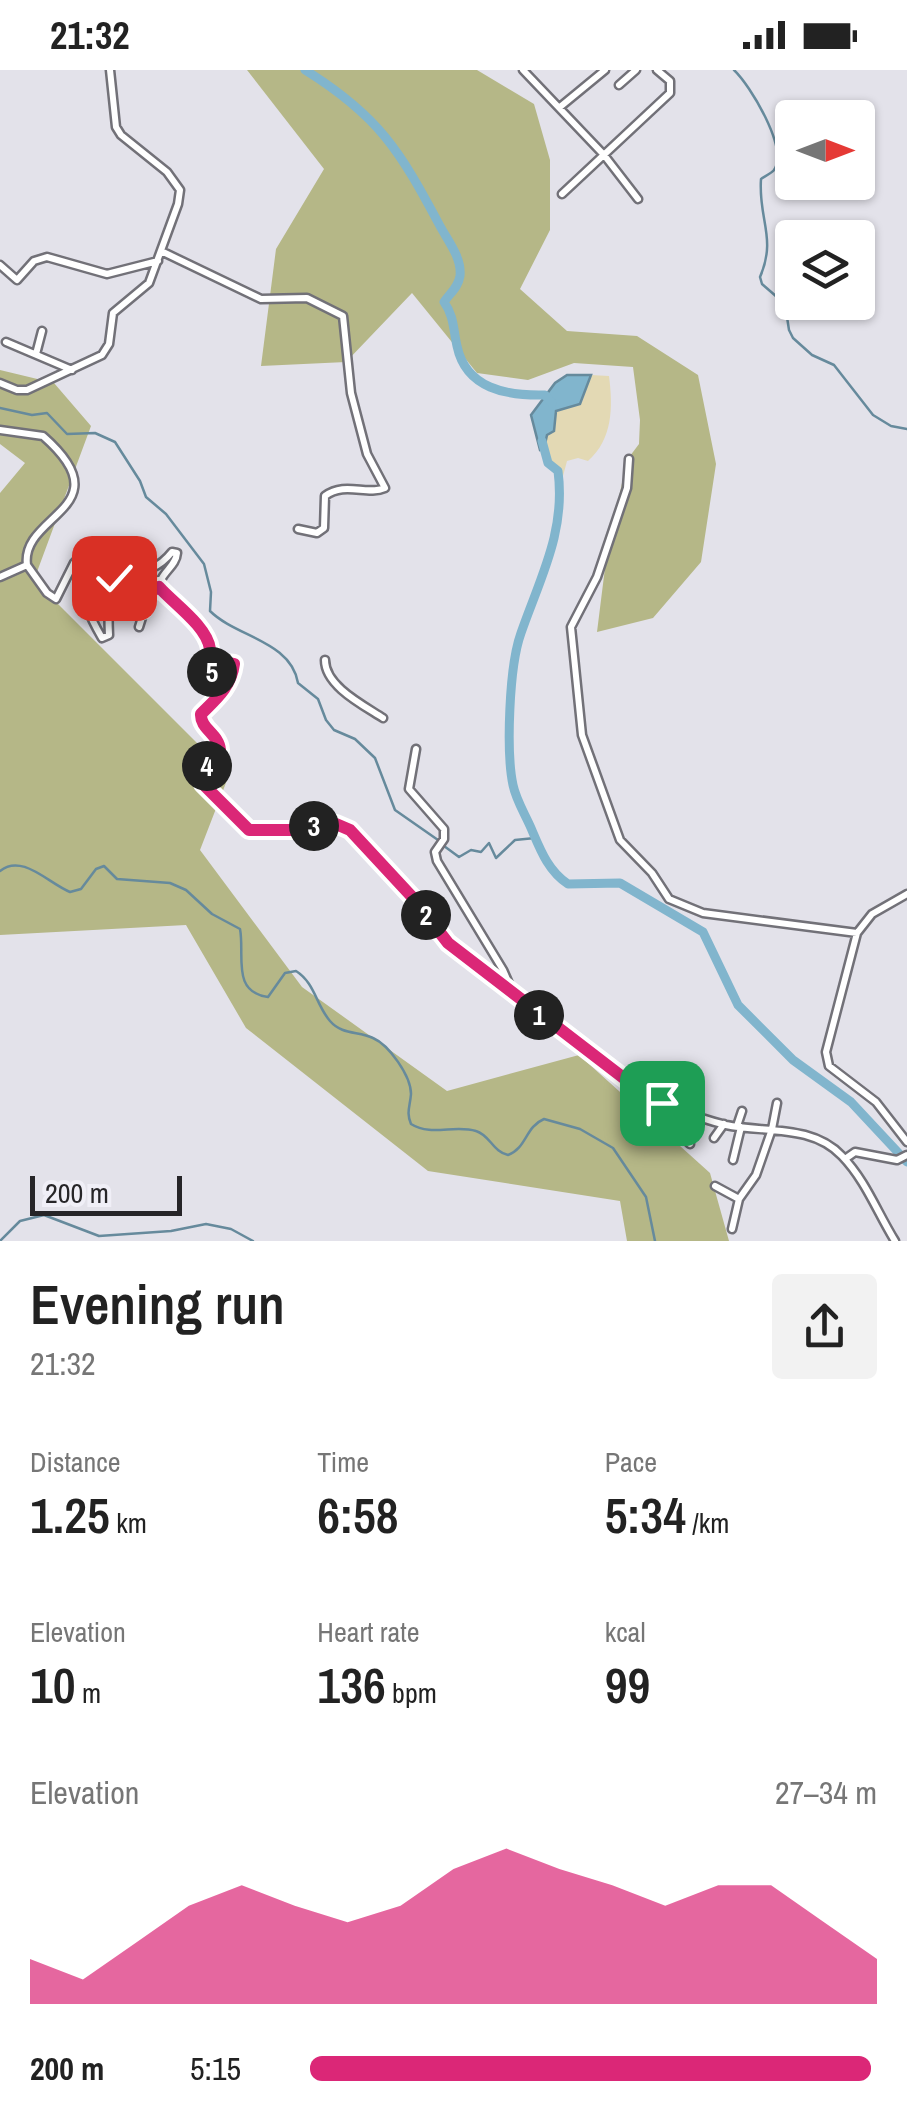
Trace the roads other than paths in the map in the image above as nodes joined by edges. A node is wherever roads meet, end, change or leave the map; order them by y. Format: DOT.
graph roads {
  1 [pos="110,70"];
  2 [pos="524,70"];
  3 [pos="605,70"];
  4 [pos="636,70"];
  5 [pos="657,70"];
  6 [pos="619,86"];
  7 [pos="560,107"];
  8 [pos="604,155"];
  9 [pos="562,194"];
  10 [pos="638,200"];
  11 [pos="162,251"];
  12 [pos="158,261"];
  13 [pos="0,265"];
  14 [pos="44,334"];
  15 [pos="6,342"];
  16 [pos="38,355"];
  17 [pos="74,370"];
  18 [pos="0,384"];
  19 [pos="0,430"];
  20 [pos="629,459"];
  21 [pos="298,529"];
  22 [pos="27,565"];
  23 [pos="0,578"];
  24 [pos="110,586"];
  25 [pos="159,587"];
  26 [pos="143,610"];
  27 [pos="138,627"];
  28 [pos="325,660"];
  29 [pos="383,718"];
  30 [pos="416,749"];
  31 [pos="907,894"];
  32 [pos="856,933"];
  33 [pos="514,996"];
  34 [pos="777,1103"];
  35 [pos="682,1111"];
  36 [pos="742,1111"];
  37 [pos="893,1120"];
  38 [pos="907,1123"];
  39 [pos="724,1124"];
  40 [pos="738,1127"];
  41 [pos="772,1128"];
  42 [pos="714,1138"];
  43 [pos="907,1142"];
  44 [pos="690,1144"];
  45 [pos="907,1155"];
  46 [pos="845,1159"];
  47 [pos="732,1160"];
  48 [pos="715,1186"];
  49 [pos="739,1199"];
  50 [pos="732,1229"];
  51 [pos="894,1241"];
  1 -- 11 [label="street"];
  2 -- 7 [label="street"];
  3 -- 7 [label="street"];
  4 -- 6 [label="street"];
  5 -- 8 [label="street"];
  7 -- 8 [label="street"];
  8 -- 9 [label="street"];
  8 -- 10 [label="street"];
  11 -- 12 [label="street"];
  11 -- 21 [label="street"];
  12 -- 13 [label="street"];
  12 -- 17 [label="street"];
  14 -- 16 [label="street"];
  15 -- 16 [label="street"];
  16 -- 17 [label="street"];
  17 -- 18 [label="street"];
  19 -- 22 [label="street"];
  20 -- 32 [label="street"];
  22 -- 23 [label="street"];
  22 -- 24 [label="street"];
  24 -- 25 [label="street"];
  24 -- 26 [label="street"];
  25 -- 26 [label="street"];
  25 -- 33 [label="street"];
  26 -- 27 [label="street"];
  28 -- 29 [label="street"];
  30 -- 33 [label="street"];
  31 -- 32 [label="street"];
  32 -- 37 [label="street"];
  33 -- 35 [label="street"];
  34 -- 41 [label="street"];
  35 -- 39 [label="street"];
  35 -- 44 [label="street"];
  36 -- 40 [label="street"];
  37 -- 38 [label="street"];
  37 -- 43 [label="street"];
  39 -- 40 [label="street"];
  39 -- 42 [label="street"];
  40 -- 41 [label="street"];
  40 -- 47 [label="street"];
  41 -- 46 [label="street"];
  41 -- 49 [label="street"];
  45 -- 46 [label="street"];
  46 -- 51 [label="street"];
  48 -- 49 [label="street"];
  49 -- 50 [label="street"];
}
